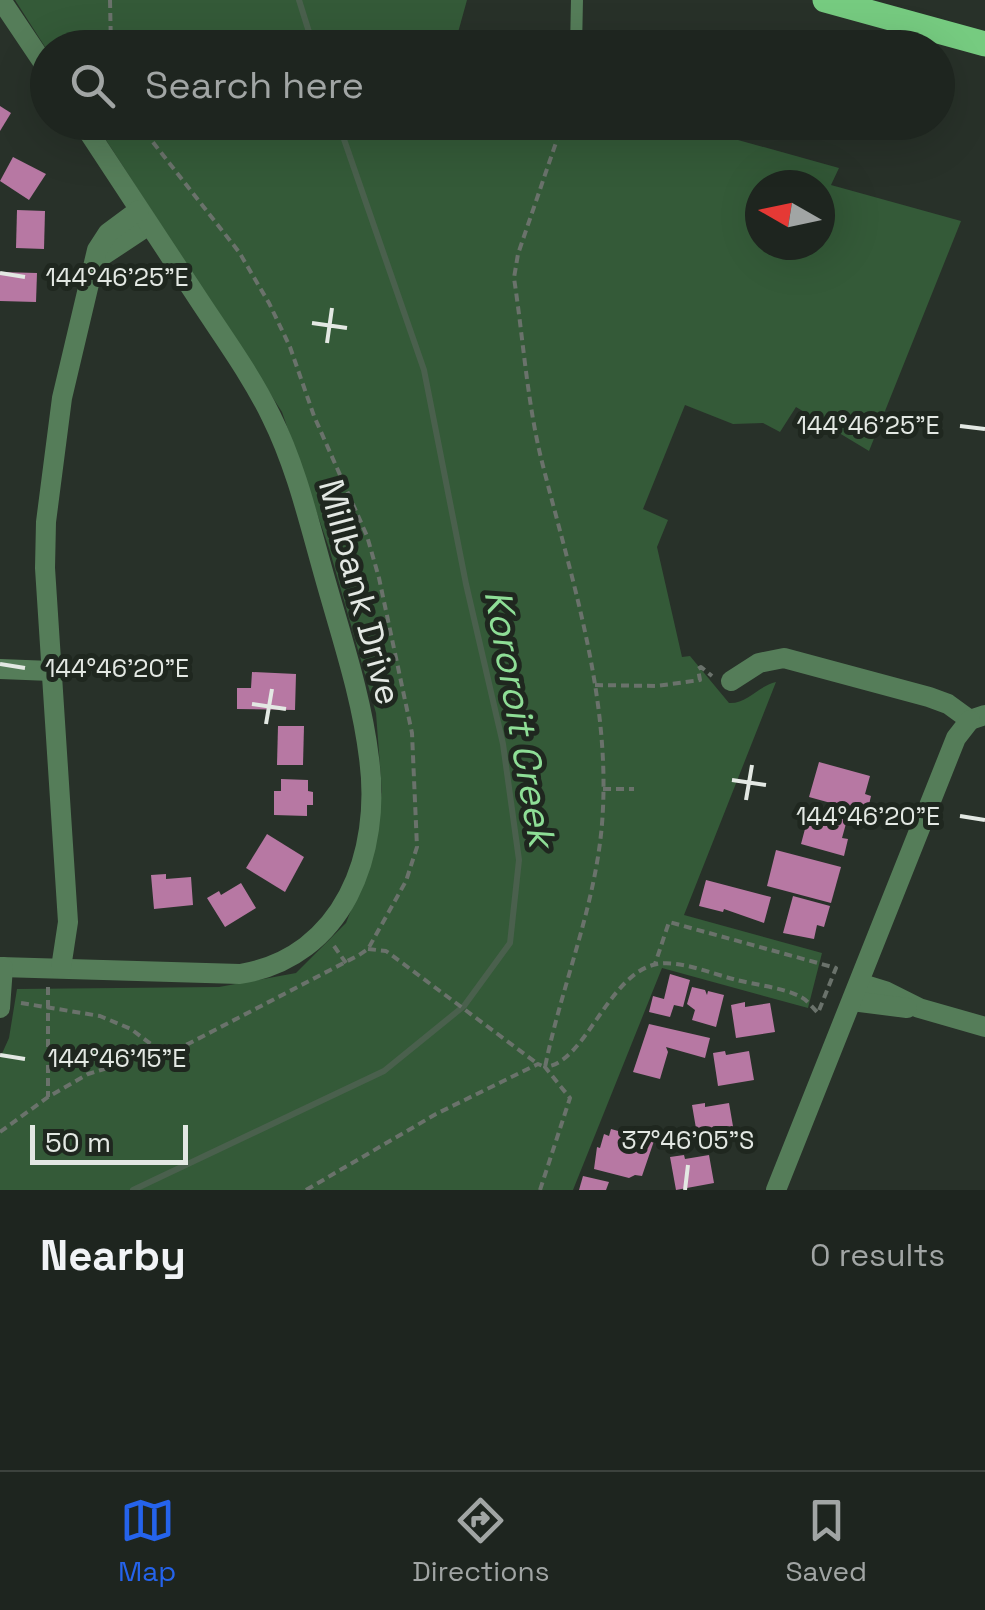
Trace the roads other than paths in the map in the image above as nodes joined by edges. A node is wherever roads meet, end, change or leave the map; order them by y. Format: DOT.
graph roads {
  1 [pos="0,0"];
  2 [pos="577,0"];
  3 [pos="825,0"];
  4 [pos="576,30"];
  5 [pos="934,30"];
  6 [pos="955,36"];
  7 [pos="30,44"];
  8 [pos="985,44"];
  9 [pos="94,140"];
  10 [pos="144,217"];
  11 [pos="0,669"];
  12 [pos="51,671"];
  13 [pos="731,681"];
  14 [pos="978,718"];
  15 [pos="2,966"];
  16 [pos="62,973"];
  17 [pos="856,992"];
  18 [pos="10,1006"];
  19 [pos="985,1027"];
  20 [pos="776,1190"];
  1 -- 7 [label="street"];
  2 -- 4 [label="lane"];
  3 -- 5 [label="main road"];
  6 -- 8 [label="main road"];
  9 -- 10 [label="street, Millbank Drive"];
  10 -- 12 [label="street"];
  10 -- 16 [label="street, Millbank Drive"];
  11 -- 12 [label="street"];
  12 -- 16 [label="street"];
  13 -- 14 [label="street"];
  14 -- 17 [label="street"];
  15 -- 16 [label="street, Millbank Drive"];
  15 -- 18 [label="street, Millbank Drive"];
  17 -- 19 [label="street"];
  17 -- 20 [label="street"];
}
